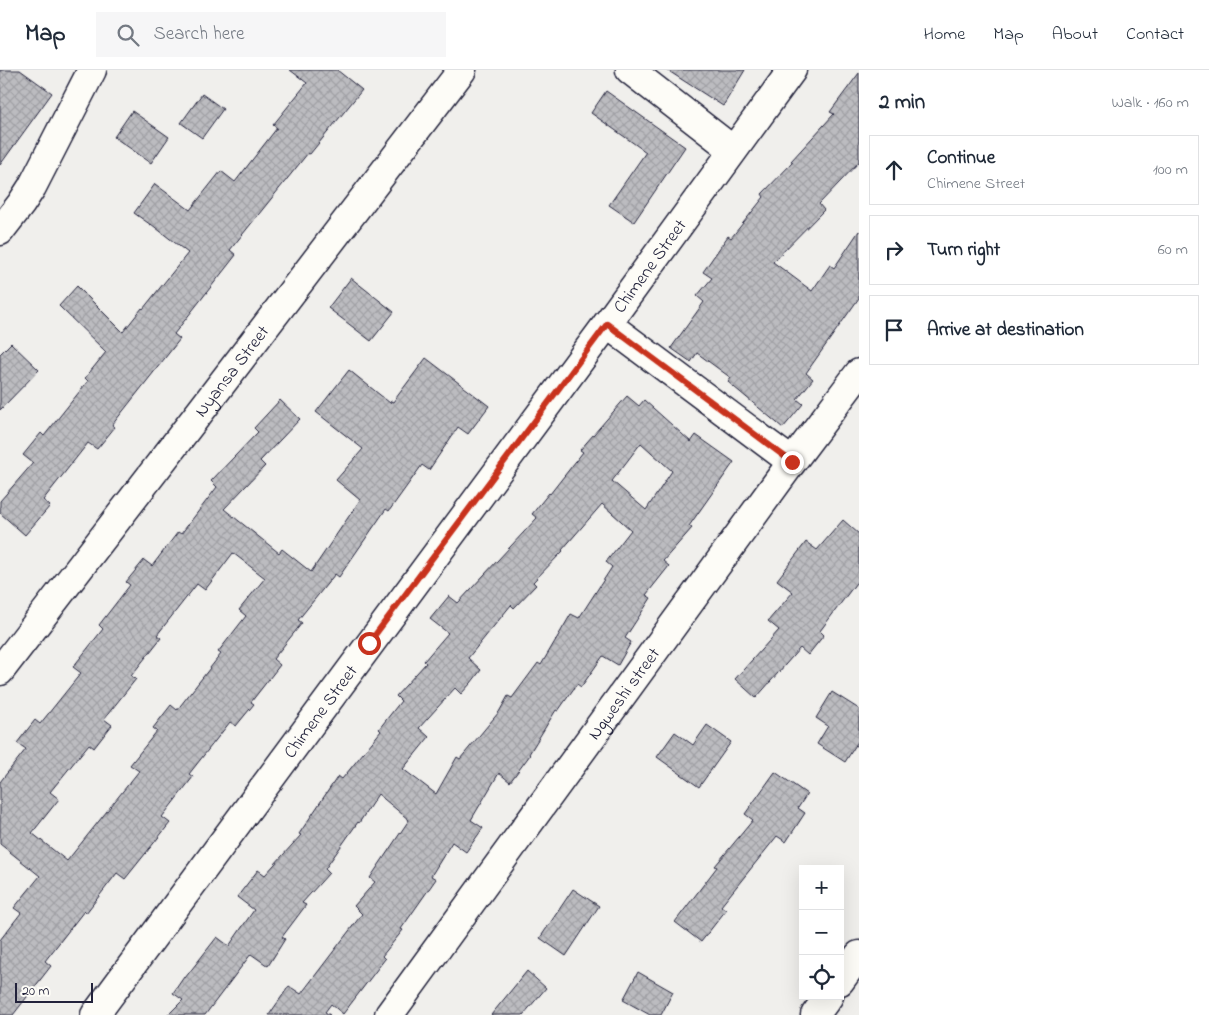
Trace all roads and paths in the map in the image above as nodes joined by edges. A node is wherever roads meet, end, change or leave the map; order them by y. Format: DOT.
graph roads {
  1 [pos="92,70"];
  2 [pos="462,70"];
  3 [pos="630,70"];
  4 [pos="792,70"];
  5 [pos="733,150"];
  6 [pos="0,231"];
  7 [pos="607,324"];
  8 [pos="859,373"];
  9 [pos="792,462"];
  10 [pos="0,671"];
  11 [pos="859,955"];
  12 [pos="844,976"];
  13 [pos="826,1000"];
  14 [pos="95,1015"];
  15 [pos="389,1015"];
  16 [pos="815,1015"];
  1 -- 6 [label="street"];
  2 -- 10 [label="street, Nyansa Street"];
  3 -- 5 [label="street"];
  4 -- 5 [label="street, Chimene Street"];
  5 -- 7 [label="street, Chimene Street"];
  7 -- 9 [label="street"];
  7 -- 14 [label="street, Chimene Street"];
  8 -- 9 [label="street, Ngweshi street"];
  9 -- 15 [label="street, Ngweshi street"];
  11 -- 12 [label="street"];
  13 -- 16 [label="street"];
}
